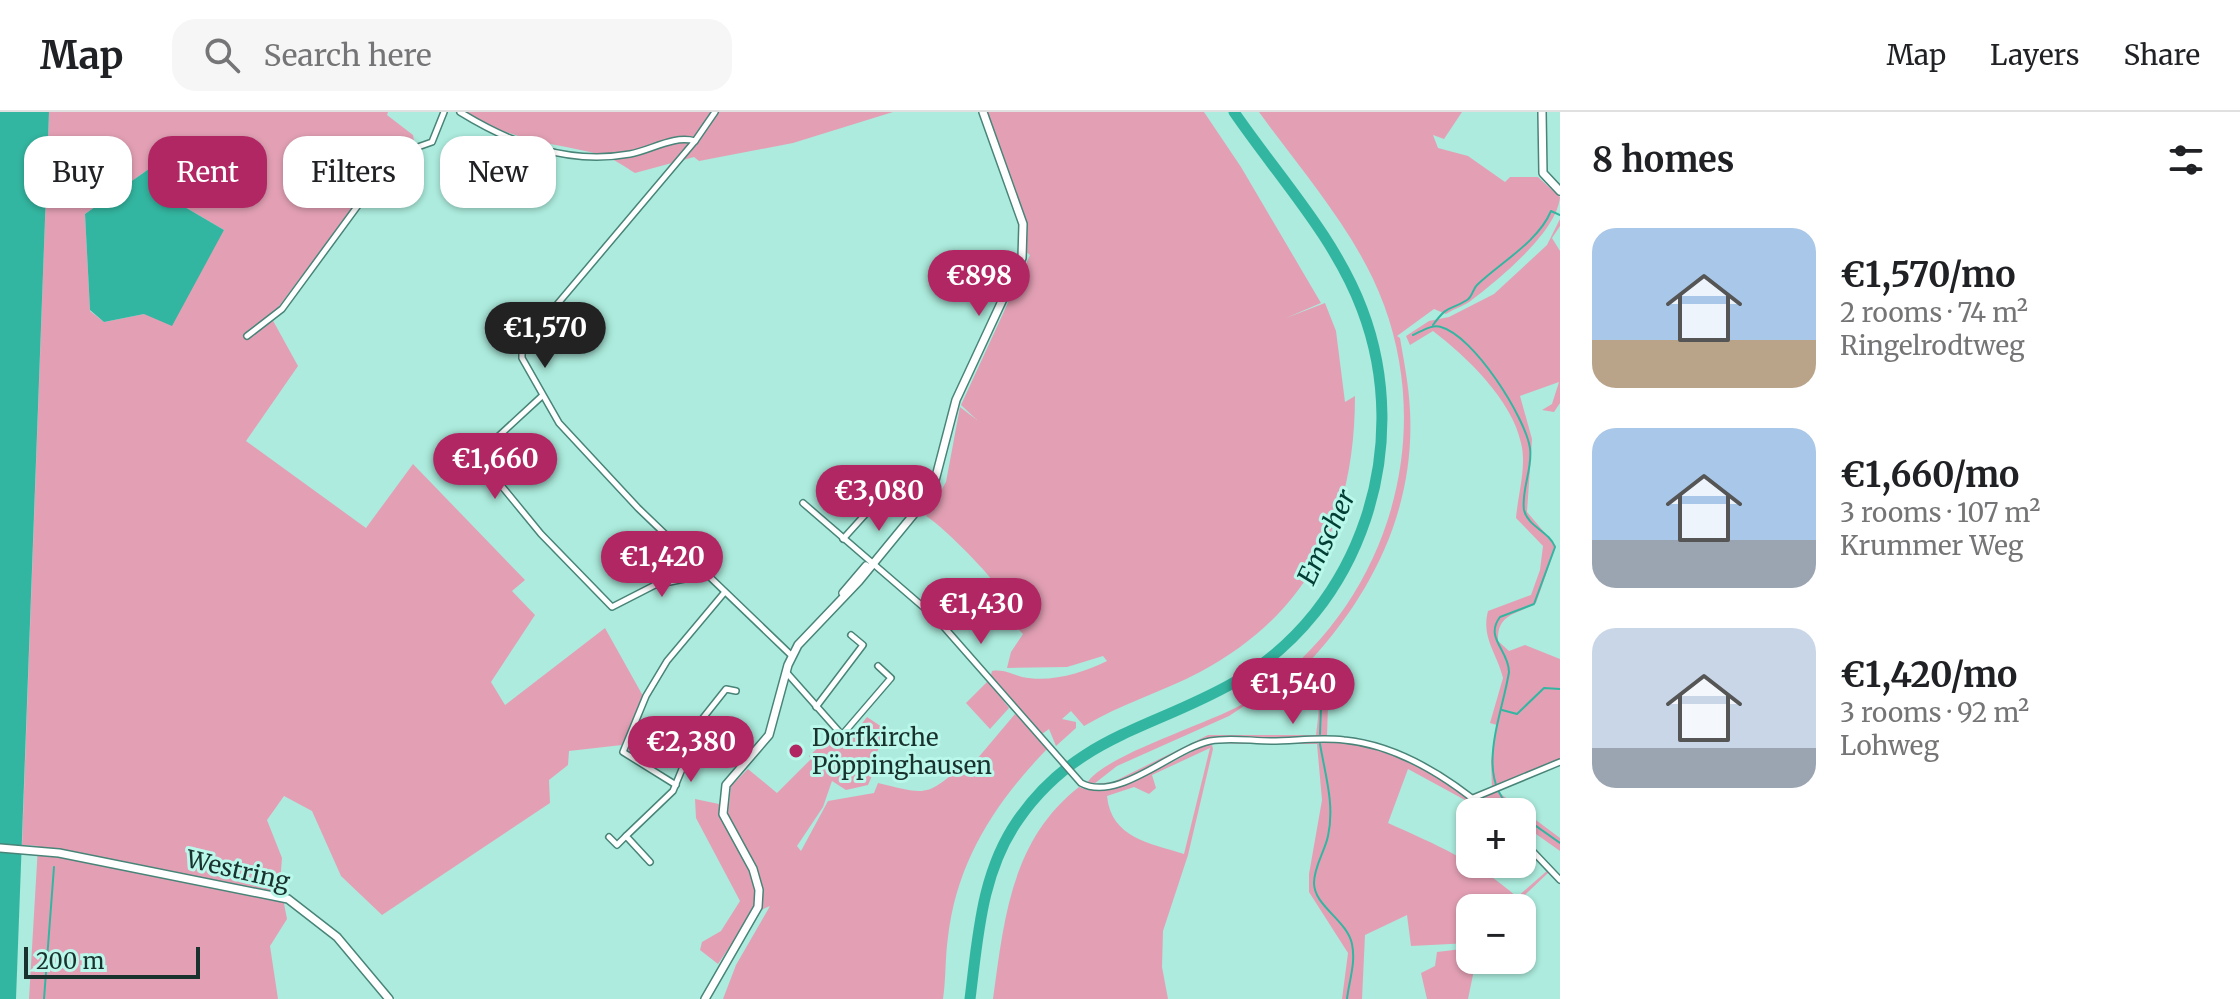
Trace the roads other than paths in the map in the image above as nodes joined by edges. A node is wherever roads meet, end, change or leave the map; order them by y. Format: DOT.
graph roads {
  1 [pos="444,112"];
  2 [pos="460,112"];
  3 [pos="715,112"];
  4 [pos="983,112"];
  5 [pos="1542,112"];
  6 [pos="695,141"];
  7 [pos="1560,191"];
  8 [pos="247,336"];
  9 [pos="542,396"];
  10 [pos="881,497"];
  11 [pos="803,503"];
  12 [pos="843,539"];
  13 [pos="872,564"];
  14 [pos="705,575"];
  15 [pos="724,593"];
  16 [pos="851,635"];
  17 [pos="792,656"];
  18 [pos="878,666"];
  19 [pos="786,672"];
  20 [pos="736,691"];
  21 [pos="816,707"];
  22 [pos="1560,762"];
  23 [pos="676,785"];
  24 [pos="1473,798"];
  25 [pos="626,836"];
  26 [pos="609,837"];
  27 [pos="0,848"];
  28 [pos="1536,855"];
  29 [pos="650,862"];
  30 [pos="1560,880"];
  31 [pos="389,999"];
  32 [pos="705,999"];
  1 -- 8 [label="street"];
  2 -- 6 [label="street"];
  3 -- 6 [label="street"];
  4 -- 13 [label="main road"];
  5 -- 7 [label="main road"];
  6 -- 9 [label="street"];
  9 -- 14 [label="street"];
  9 -- 14 [label="street"];
  10 -- 12 [label="street"];
  11 -- 12 [label="street"];
  12 -- 13 [label="street"];
  13 -- 17 [label="main road"];
  13 -- 24 [label="street"];
  14 -- 15 [label="street"];
  15 -- 17 [label="street"];
  15 -- 23 [label="street"];
  16 -- 21 [label="street"];
  17 -- 19 [label="main road"];
  18 -- 21 [label="street"];
  19 -- 21 [label="street"];
  19 -- 32 [label="main road"];
  20 -- 23 [label="street"];
  22 -- 24 [label="street"];
  23 -- 25 [label="street"];
  25 -- 26 [label="street"];
  25 -- 29 [label="street"];
  27 -- 31 [label="main road, Westring"];
  28 -- 30 [label="street"];
}
